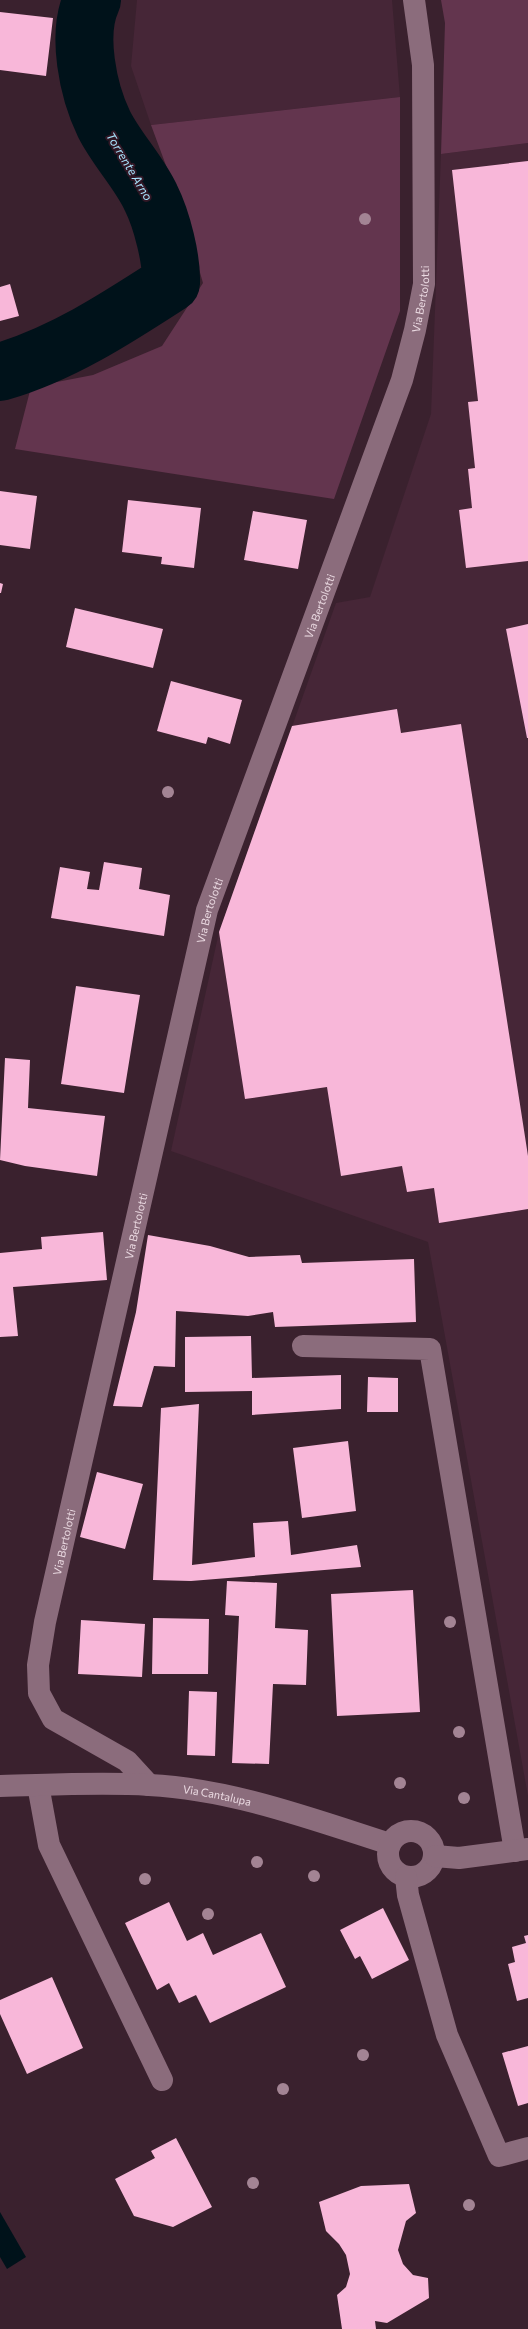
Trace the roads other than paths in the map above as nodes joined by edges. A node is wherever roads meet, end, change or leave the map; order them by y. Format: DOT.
graph roads {
  1 [pos="414,0"];
  2 [pos="303,1346"];
  3 [pos="38,1785"];
  4 [pos="149,1785"];
  5 [pos="7,1786"];
  6 [pos="390,1844"];
  7 [pos="522,1850"];
  8 [pos="435,1856"];
  9 [pos="406,1877"];
  10 [pos="162,2080"];
  11 [pos="528,2148"];
  1 -- 4 [label="street, Via Bertolotti"];
  2 -- 7 [label="street"];
  3 -- 4 [label="street, Via Cantalupa"];
  3 -- 5 [label="street, Via Cantalupa"];
  3 -- 10 [label="street"];
  4 -- 6 [label="street, Via Cantalupa"];
  6 -- 8 [label="street"];
  6 -- 9 [label="street"];
  7 -- 8 [label="street"];
  8 -- 9 [label="street"];
  9 -- 11 [label="street"];
}
